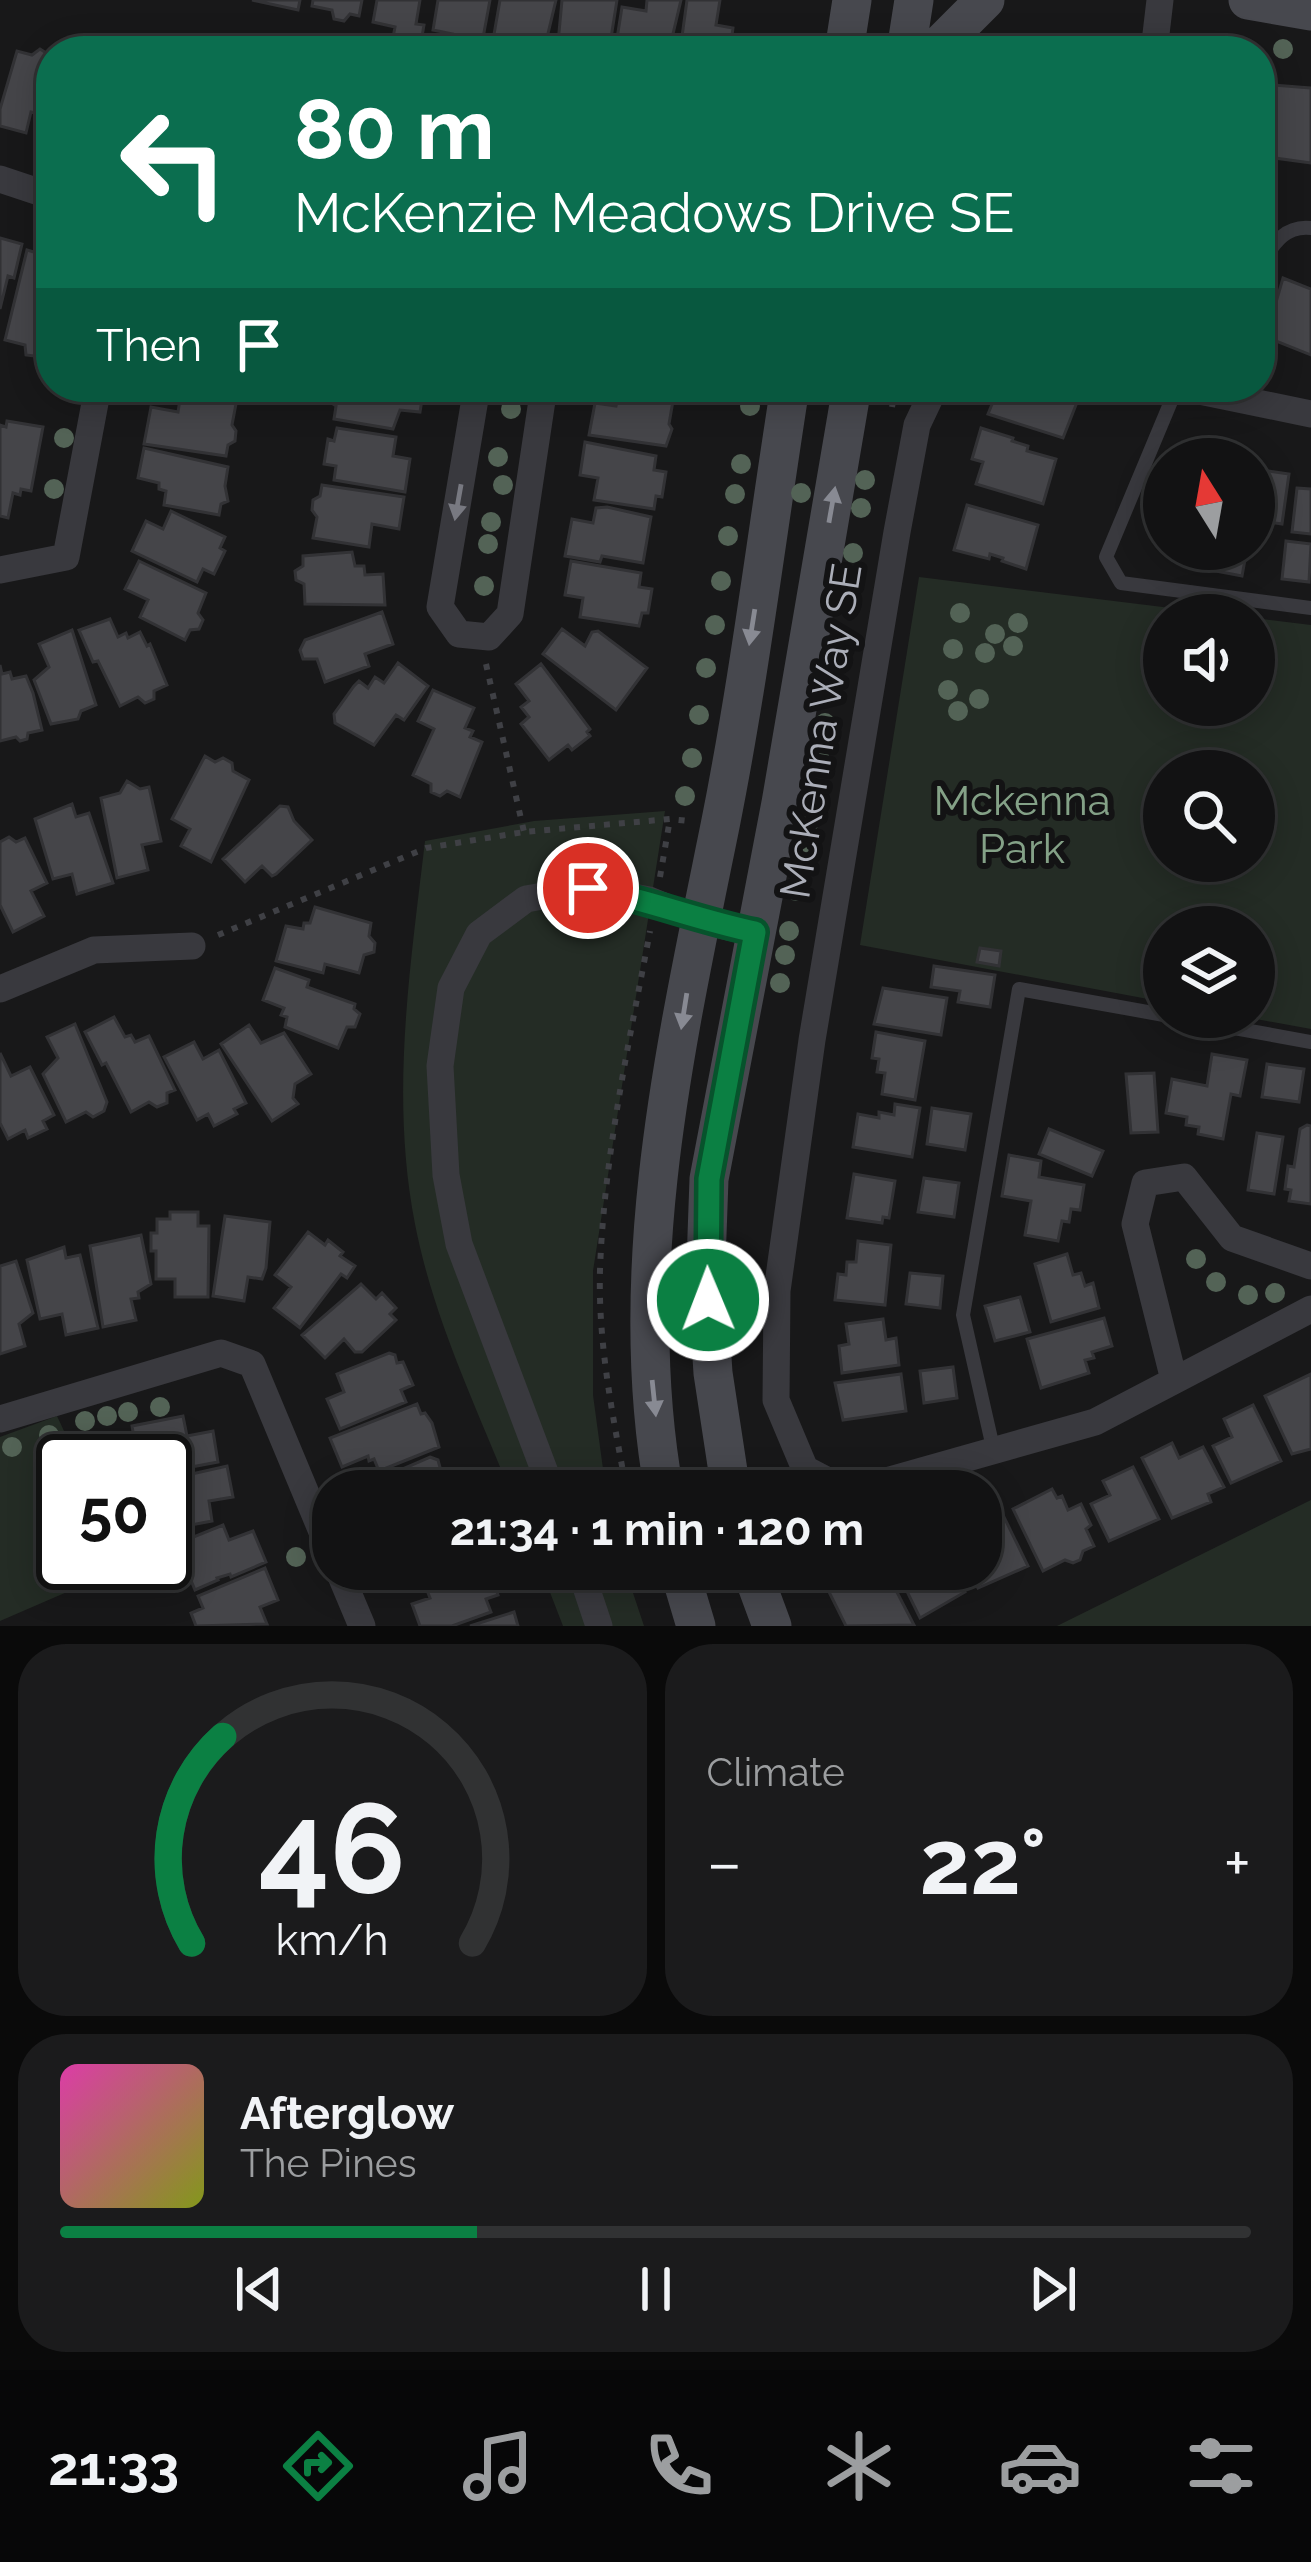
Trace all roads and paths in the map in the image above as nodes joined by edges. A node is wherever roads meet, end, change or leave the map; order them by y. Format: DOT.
graph roads {
  1 [pos="852,0"];
  2 [pos="914,0"];
  3 [pos="985,0"];
  4 [pos="1160,0"];
  5 [pos="1248,0"];
  6 [pos="1311,11"];
  7 [pos="846,36"];
  8 [pos="908,36"];
  9 [pos="949,36"];
  10 [pos="1156,36"];
  11 [pos="0,179"];
  12 [pos="36,191"];
  13 [pos="1311,228"];
  14 [pos="1275,243"];
  15 [pos="95,402"];
  16 [pos="474,402"];
  17 [pos="542,402"];
  18 [pos="788,402"];
  19 [pos="849,402"];
  20 [pos="928,402"];
  21 [pos="1173,402"];
  22 [pos="1252,402"];
  23 [pos="1311,414"];
  24 [pos="0,570"];
  25 [pos="1311,608"];
  26 [pos="489,637"];
  27 [pos="670,819"];
  28 [pos="720,824"];
  29 [pos="524,832"];
  30 [pos="656,903"];
  31 [pos="698,920"];
  32 [pos="755,932"];
  33 [pos="192,946"];
  34 [pos="0,989"];
  35 [pos="1143,1011"];
  36 [pos="1275,1035"];
  37 [pos="1311,1042"];
  38 [pos="1311,1266"];
  39 [pos="1311,1309"];
  40 [pos="1174,1380"];
  41 [pos="0,1419"];
  42 [pos="994,1452"];
  43 [pos="544,1470"];
  44 [pos="623,1470"];
  45 [pos="662,1470"];
  46 [pos="727,1470"];
  47 [pos="807,1470"];
  48 [pos="927,1470"];
  49 [pos="312,1508"];
  50 [pos="347,1590"];
  51 [pos="587,1590"];
  52 [pos="685,1590"];
  53 [pos="759,1590"];
  54 [pos="362,1626"];
  55 [pos="599,1626"];
  56 [pos="696,1626"];
  57 [pos="772,1626"];
  1 -- 7 [label="main road"];
  2 -- 8 [label="main road"];
  3 -- 9 [label="main road"];
  4 -- 10 [label="street"];
  5 -- 6 [label="main road"];
  11 -- 12 [label="street"];
  13 -- 14 [label="lane"];
  15 -- 24 [label="street"];
  16 -- 26 [label="street, one-way"];
  17 -- 26 [label="street"];
  18 -- 28 [label="main road, one-way"];
  32 -- 19 [label="main road, one-way"];
  20 -- 47 [label="street, McKenna Way SE"];
  21 -- 25 [label="lane"];
  22 -- 23 [label="street"];
  26 -- 29 [label="path"];
  27 -- 28 [label="path"];
  27 -- 29 [label="path"];
  27 -- 30 [label="path"];
  28 -- 31 [label="main road"];
  29 -- 33 [label="path"];
  30 -- 31 [label="street"];
  30 -- 43 [label="street"];
  30 -- 44 [label="path"];
  31 -- 32 [label="street"];
  31 -- 45 [label="main road, one-way"];
  32 -- 46 [label="main road"];
  33 -- 34 [label="street"];
  35 -- 42 [label="lane"];
  36 -- 37 [label="lane"];
  38 -- 40 [label="street"];
  39 -- 40 [label="street, McKenna Way SE"];
  40 -- 42 [label="street, McKenna Way SE"];
  41 -- 49 [label="street"];
  42 -- 48 [label="street, McKenna Way SE"];
  50 -- 54 [label="street"];
  51 -- 55 [label="street"];
  52 -- 56 [label="main road"];
  53 -- 57 [label="main road"];
}
